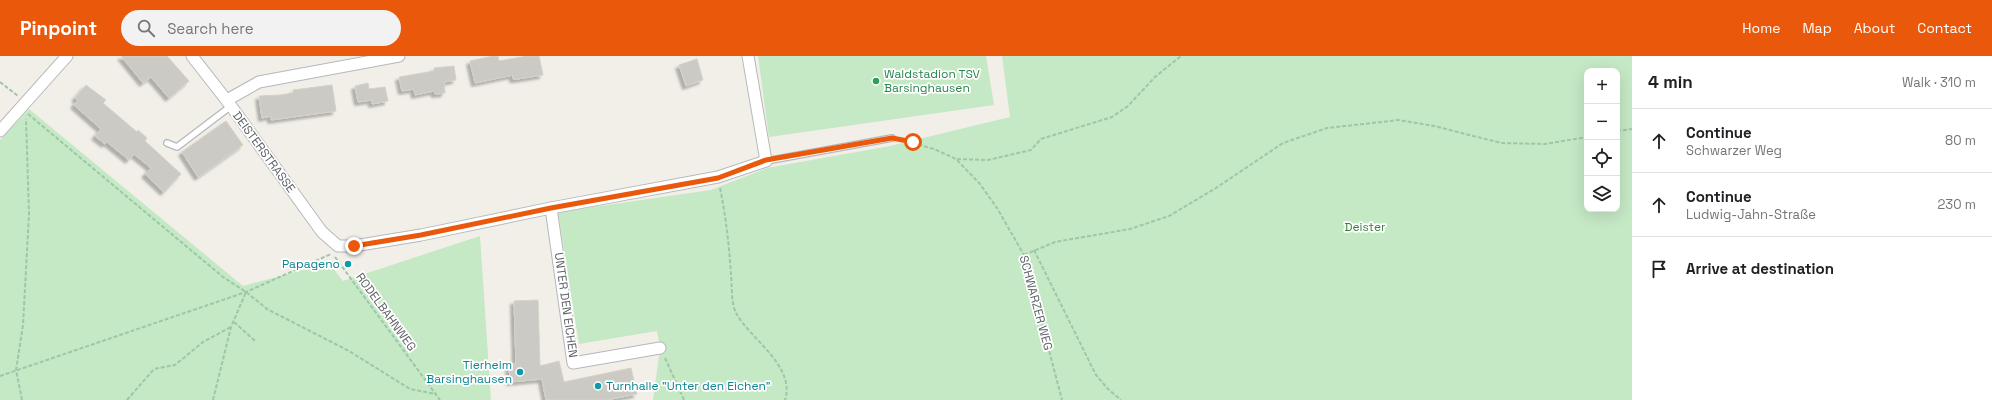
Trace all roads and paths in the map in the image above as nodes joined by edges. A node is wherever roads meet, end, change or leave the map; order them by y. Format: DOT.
graph roads {
  1 [pos="67,56"];
  2 [pos="192,56"];
  3 [pos="398,56"];
  4 [pos="748,56"];
  5 [pos="1181,56"];
  6 [pos="0,82"];
  7 [pos="26,103"];
  8 [pos="229,103"];
  9 [pos="1632,129"];
  10 [pos="0,131"];
  11 [pos="1620,131"];
  12 [pos="1584,137"];
  13 [pos="892,138"];
  14 [pos="166,143"];
  15 [pos="956,159"];
  16 [pos="766,160"];
  17 [pos="718,178"];
  18 [pos="551,208"];
  19 [pos="335,250"];
  20 [pos="1034,250"];
  21 [pos="1024,255"];
  22 [pos="246,292"];
  23 [pos="234,322"];
  24 [pos="231,327"];
  25 [pos="255,341"];
  26 [pos="660,348"];
  27 [pos="16,370"];
  28 [pos="0,376"];
  29 [pos="436,394"];
  30 [pos="22,400"];
  31 [pos="127,400"];
  32 [pos="213,400"];
  33 [pos="440,400"];
  34 [pos="684,400"];
  35 [pos="785,400"];
  36 [pos="1062,400"];
  37 [pos="1121,400"];
  1 -- 7 [label="street"];
  2 -- 8 [label="street, DEISTERSTRASSE"];
  3 -- 8 [label="street"];
  4 -- 16 [label="street"];
  5 -- 15 [label="path"];
  6 -- 7 [label="path"];
  7 -- 10 [label="street"];
  8 -- 14 [label="lane"];
  8 -- 19 [label="street, DEISTERSTRASSE"];
  9 -- 11 [label="path"];
  12 -- 20 [label="path"];
  13 -- 15 [label="path, SCHWARZER WEG"];
  13 -- 16 [label="lane"];
  15 -- 21 [label="path, SCHWARZER WEG"];
  16 -- 17 [label="street"];
  17 -- 18 [label="street"];
  17 -- 35 [label="path"];
  18 -- 19 [label="street"];
  18 -- 26 [label="street, UNTER DEN EICHEN"];
  19 -- 22 [label="path"];
  19 -- 29 [label="path, RODELBAHNWEG"];
  20 -- 21 [label="path"];
  20 -- 37 [label="path"];
  21 -- 36 [label="path, SCHWARZER WEG"];
  22 -- 23 [label="path"];
  22 -- 27 [label="path"];
  22 -- 27 [label="path"];
  22 -- 29 [label="path"];
  23 -- 24 [label="path"];
  23 -- 25 [label="path"];
  24 -- 31 [label="path"];
  24 -- 32 [label="path"];
  26 -- 34 [label="path"];
  27 -- 28 [label="path"];
  27 -- 30 [label="path"];
  29 -- 33 [label="path, RODELBAHNWEG"];
}
